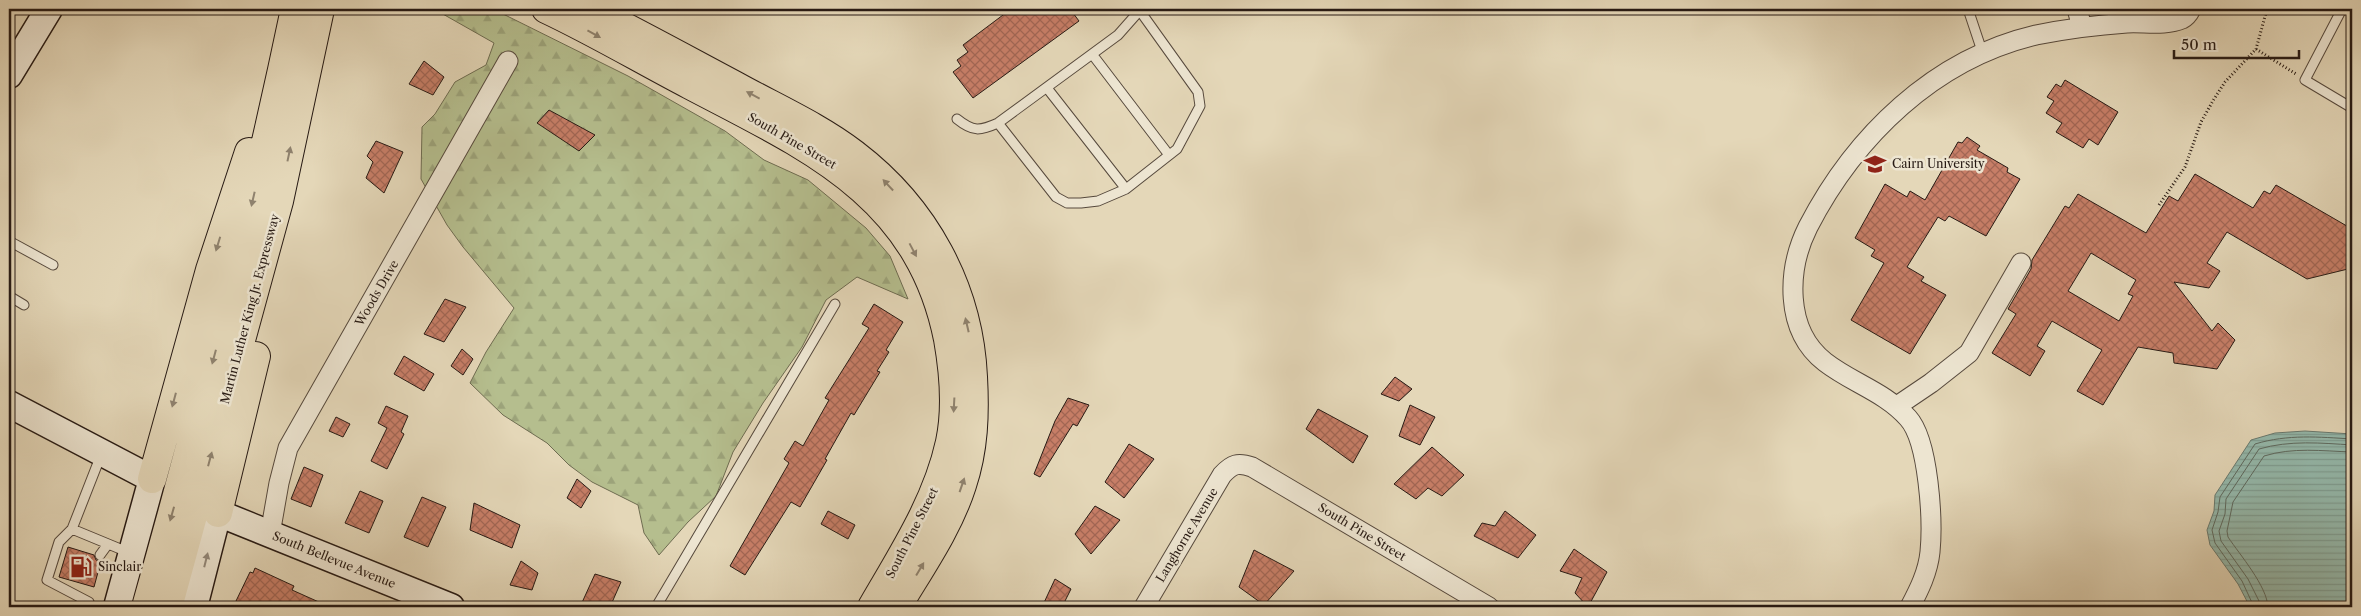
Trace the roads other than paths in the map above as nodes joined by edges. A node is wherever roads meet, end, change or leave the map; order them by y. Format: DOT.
graph roads {
  1 [pos="49,9"];
  2 [pos="295,9"];
  3 [pos="320,9"];
  4 [pos="590,9"];
  5 [pos="1968,9"];
  6 [pos="2342,9"];
  7 [pos="550,10"];
  8 [pos="1140,10"];
  9 [pos="2186,14"];
  10 [pos="2079,18"];
  11 [pos="286,49"];
  12 [pos="1092,54"];
  13 [pos="1983,54"];
  14 [pos="508,61"];
  15 [pos="9,74"];
  16 [pos="1047,88"];
  17 [pos="2352,108"];
  18 [pos="958,119"];
  19 [pos="998,123"];
  20 [pos="1169,155"];
  21 [pos="1126,189"];
  22 [pos="279,202"];
  23 [pos="9,241"];
  24 [pos="2021,263"];
  25 [pos="54,265"];
  26 [pos="9,296"];
  27 [pos="835,304"];
  28 [pos="24,305"];
  29 [pos="9,404"];
  30 [pos="1897,406"];
  31 [pos="102,453"];
  32 [pos="1233,464"];
  33 [pos="152,479"];
  34 [pos="218,513"];
  35 [pos="72,529"];
  36 [pos="270,534"];
  37 [pos="108,544"];
  38 [pos="100,554"];
  39 [pos="132,554"];
  40 [pos="92,591"];
  41 [pos="89,605"];
  42 [pos="117,607"];
  43 [pos="146,607"];
  44 [pos="168,607"];
  45 [pos="194,607"];
  46 [pos="451,607"];
  47 [pos="656,607"];
  48 [pos="872,607"];
  49 [pos="897,607"];
  50 [pos="1144,607"];
  51 [pos="1489,607"];
  52 [pos="1910,607"];
  1 -- 15 [label="street"];
  2 -- 11 [label="main road, Martin Luther King Jr. Expressway"];
  22 -- 3 [label="main road, Martin Luther King Jr. Expressway, one-way"];
  49 -- 4 [label="main road, South Pine Street, one-way"];
  5 -- 13 [label="lane"];
  6 -- 17 [label="lane"];
  7 -- 48 [label="main road, South Pine Street, one-way"];
  8 -- 12 [label="lane"];
  8 -- 20 [label="lane"];
  9 -- 10 [label="street"];
  10 -- 13 [label="street"];
  11 -- 33 [label="main road, one-way"];
  11 -- 43 [label="main road, Martin Luther King Jr. Expressway, one-way"];
  12 -- 16 [label="lane"];
  12 -- 20 [label="lane"];
  13 -- 30 [label="street"];
  14 -- 36 [label="street, Woods Drive"];
  16 -- 19 [label="lane"];
  16 -- 21 [label="lane"];
  18 -- 19 [label="lane"];
  19 -- 21 [label="lane"];
  20 -- 21 [label="lane"];
  22 -- 34 [label="main road"];
  44 -- 22 [label="main road, Martin Luther King Jr. Expressway, one-way"];
  23 -- 25 [label="lane"];
  24 -- 30 [label="street"];
  26 -- 28 [label="lane"];
  27 -- 47 [label="lane"];
  29 -- 31 [label="street"];
  30 -- 52 [label="street"];
  31 -- 33 [label="street"];
  31 -- 35 [label="lane"];
  32 -- 50 [label="street, Langhorne Avenue"];
  32 -- 51 [label="street, South Pine Street"];
  33 -- 39 [label="street"];
  34 -- 36 [label="street, South Bellevue Avenue"];
  45 -- 34 [label="street, one-way"];
  35 -- 37 [label="lane"];
  35 -- 41 [label="lane"];
  36 -- 46 [label="street, South Bellevue Avenue"];
  37 -- 38 [label="lane"];
  37 -- 39 [label="lane"];
  39 -- 42 [label="street"];
  40 -- 41 [label="lane"];
}
